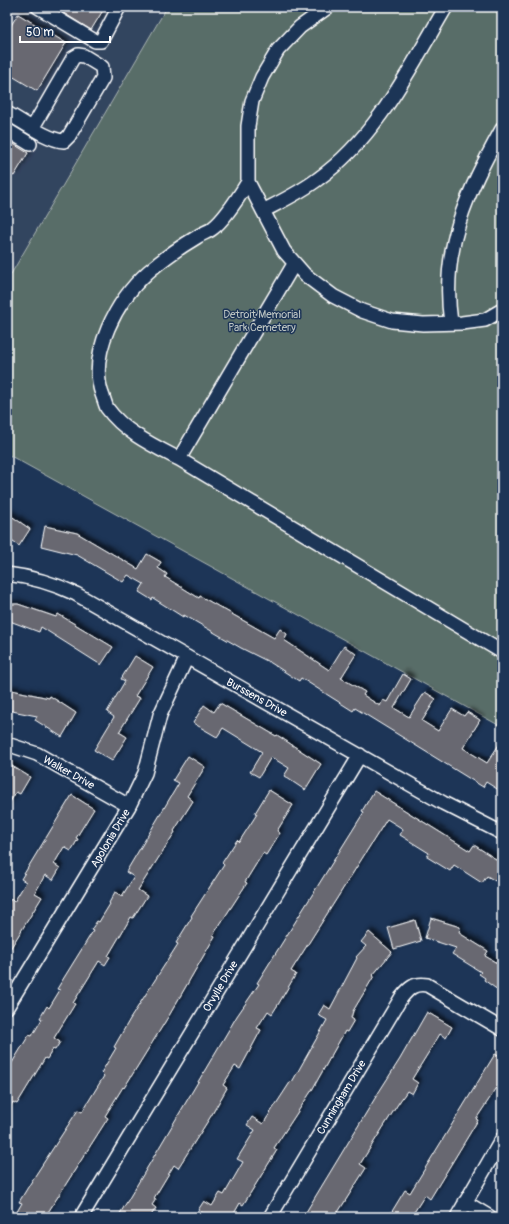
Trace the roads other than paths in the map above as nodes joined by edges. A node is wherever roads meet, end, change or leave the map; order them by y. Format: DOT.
graph roads {
  1 [pos="38,7"];
  2 [pos="119,7"];
  3 [pos="328,7"];
  4 [pos="446,7"];
  5 [pos="7,113"];
  6 [pos="33,127"];
  7 [pos="502,129"];
  8 [pos="7,130"];
  9 [pos="30,144"];
  10 [pos="248,182"];
  11 [pos="263,211"];
  12 [pos="294,264"];
  13 [pos="502,310"];
  14 [pos="451,324"];
  15 [pos="179,459"];
  16 [pos="7,574"];
  17 [pos="502,652"];
  18 [pos="187,657"];
  19 [pos="7,744"];
  20 [pos="360,755"];
  21 [pos="129,806"];
  22 [pos="502,832"];
  23 [pos="7,1007"];
  24 [pos="502,1029"];
  25 [pos="502,1138"];
  26 [pos="465,1202"];
  27 [pos="81,1217"];
  28 [pos="270,1217"];
  29 [pos="457,1217"];
  30 [pos="490,1217"];
  1 -- 2 [label="street"];
  3 -- 10 [label="street"];
  4 -- 11 [label="street"];
  5 -- 6 [label="street"];
  6 -- 6 [label="street"];
  7 -- 14 [label="street"];
  8 -- 9 [label="street"];
  10 -- 11 [label="street"];
  10 -- 15 [label="street"];
  11 -- 12 [label="street"];
  12 -- 14 [label="street"];
  12 -- 15 [label="street"];
  13 -- 14 [label="street"];
  15 -- 17 [label="street"];
  16 -- 18 [label="street, Burssens Drive"];
  18 -- 20 [label="street, Burssens Drive"];
  18 -- 21 [label="street, Apolonia Drive"];
  19 -- 21 [label="street, Walker Drive"];
  20 -- 22 [label="street, Burssens Drive"];
  20 -- 27 [label="street, Orvylle Drive"];
  21 -- 23 [label="street, Apolonia Drive"];
  24 -- 28 [label="street, Cunningham Drive"];
  25 -- 26 [label="street"];
  26 -- 29 [label="street"];
  26 -- 30 [label="street"];
}
